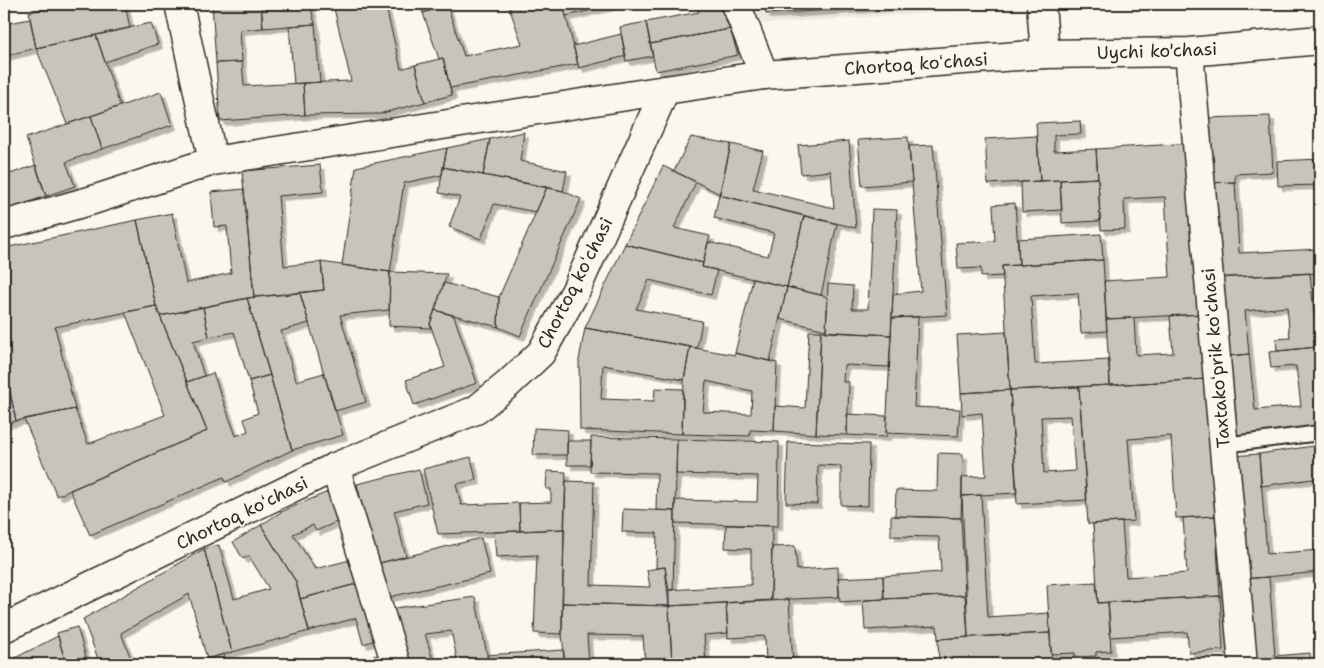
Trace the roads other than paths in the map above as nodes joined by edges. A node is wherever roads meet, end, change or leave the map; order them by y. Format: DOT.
graph roads {
  1 [pos="179,4"];
  2 [pos="736,4"];
  3 [pos="1042,4"];
  4 [pos="1320,40"];
  5 [pos="1189,52"];
  6 [pos="1044,54"];
  7 [pos="764,75"];
  8 [pos="666,90"];
  9 [pos="213,161"];
  10 [pos="4,225"];
  11 [pos="1320,433"];
  12 [pos="1224,445"];
  13 [pos="335,467"];
  14 [pos="4,628"];
  15 [pos="396,664"];
  16 [pos="1243,664"];
  1 -- 9 [label="street"];
  2 -- 7 [label="street"];
  3 -- 6 [label="street"];
  4 -- 5 [label="street, Uychi ko'chasi"];
  5 -- 6 [label="street, Uychi ko'chasi"];
  5 -- 12 [label="street, Taxtakoʻprik koʻchasi"];
  6 -- 7 [label="street, Chortoq koʻchasi"];
  7 -- 8 [label="street, Chortoq koʻchasi"];
  8 -- 9 [label="street"];
  8 -- 13 [label="street, Chortoq koʻchasi"];
  9 -- 10 [label="street"];
  11 -- 12 [label="lane"];
  12 -- 16 [label="street, Taxtakoʻprik koʻchasi"];
  13 -- 14 [label="street, Chortoq koʻchasi"];
  13 -- 15 [label="street"];
}
